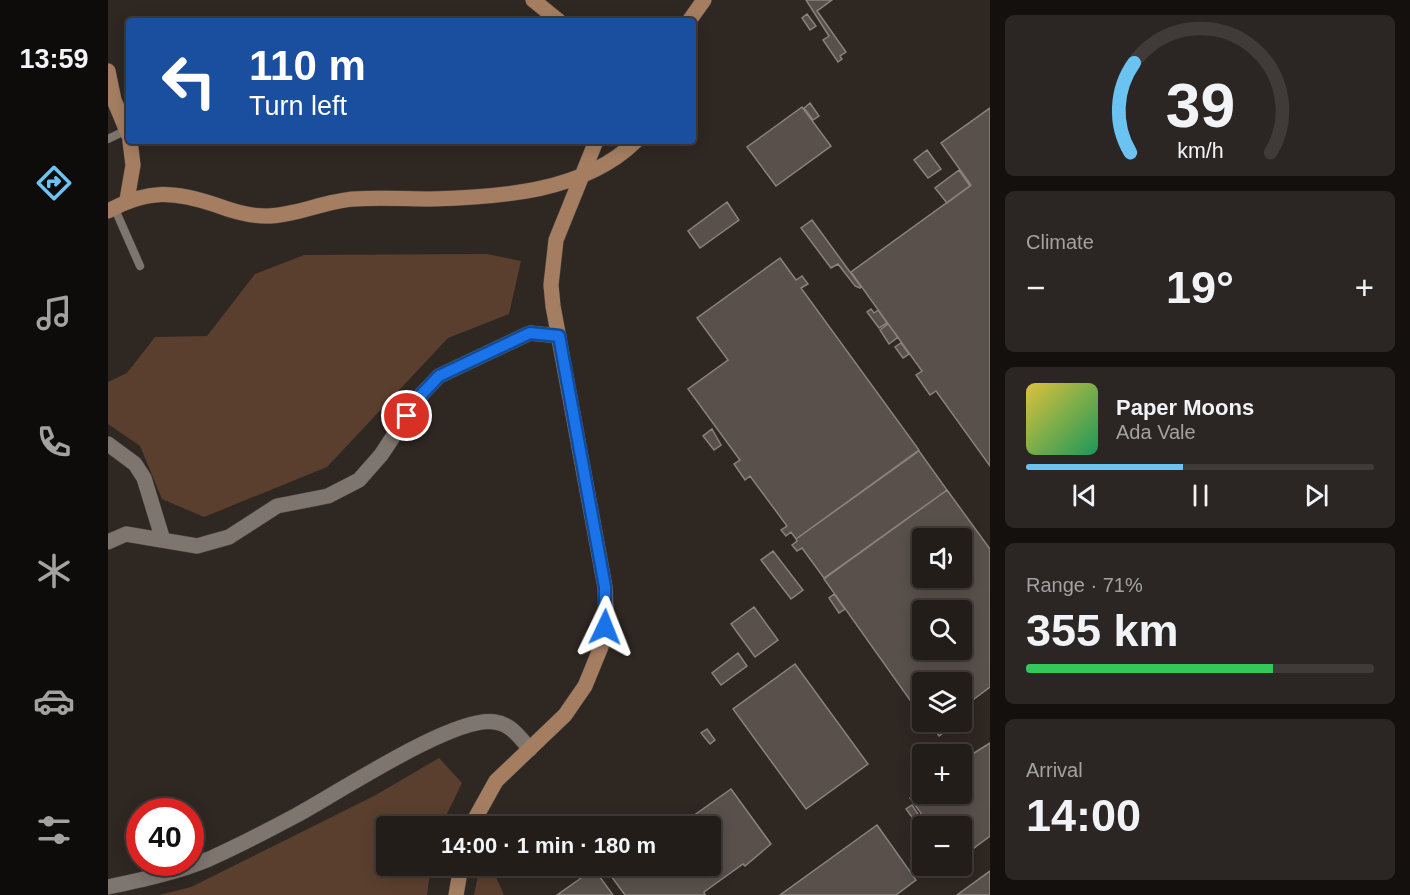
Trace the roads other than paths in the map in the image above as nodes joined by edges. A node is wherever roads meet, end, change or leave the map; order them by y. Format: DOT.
graph roads {
  1 [pos="533,0"];
  2 [pos="704,0"];
  3 [pos="555,18"];
  4 [pos="691,18"];
  5 [pos="108,71"];
  6 [pos="126,129"];
  7 [pos="126,136"];
  8 [pos="108,139"];
  9 [pos="130,144"];
  10 [pos="595,144"];
  11 [pos="632,144"];
  12 [pos="582,176"];
  13 [pos="116,206"];
  14 [pos="140,266"];
  15 [pos="559,336"];
  16 [pos="108,444"];
  17 [pos="163,540"];
  18 [pos="108,542"];
  19 [pos="530,749"];
  20 [pos="477,816"];
  21 [pos="459,876"];
  22 [pos="108,887"];
  23 [pos="456,895"];
  1 -- 3 [label="street"];
  2 -- 4 [label="street"];
  5 -- 6 [label="street"];
  7 -- 8 [label="lane"];
  9 -- 13 [label="street"];
  10 -- 12 [label="street"];
  11 -- 12 [label="street"];
  12 -- 13 [label="street"];
  12 -- 15 [label="street"];
  13 -- 14 [label="lane"];
  15 -- 17 [label="street"];
  15 -- 19 [label="street"];
  16 -- 17 [label="street"];
  17 -- 18 [label="street"];
  19 -- 20 [label="street"];
  19 -- 22 [label="street"];
  21 -- 23 [label="street"];
}
